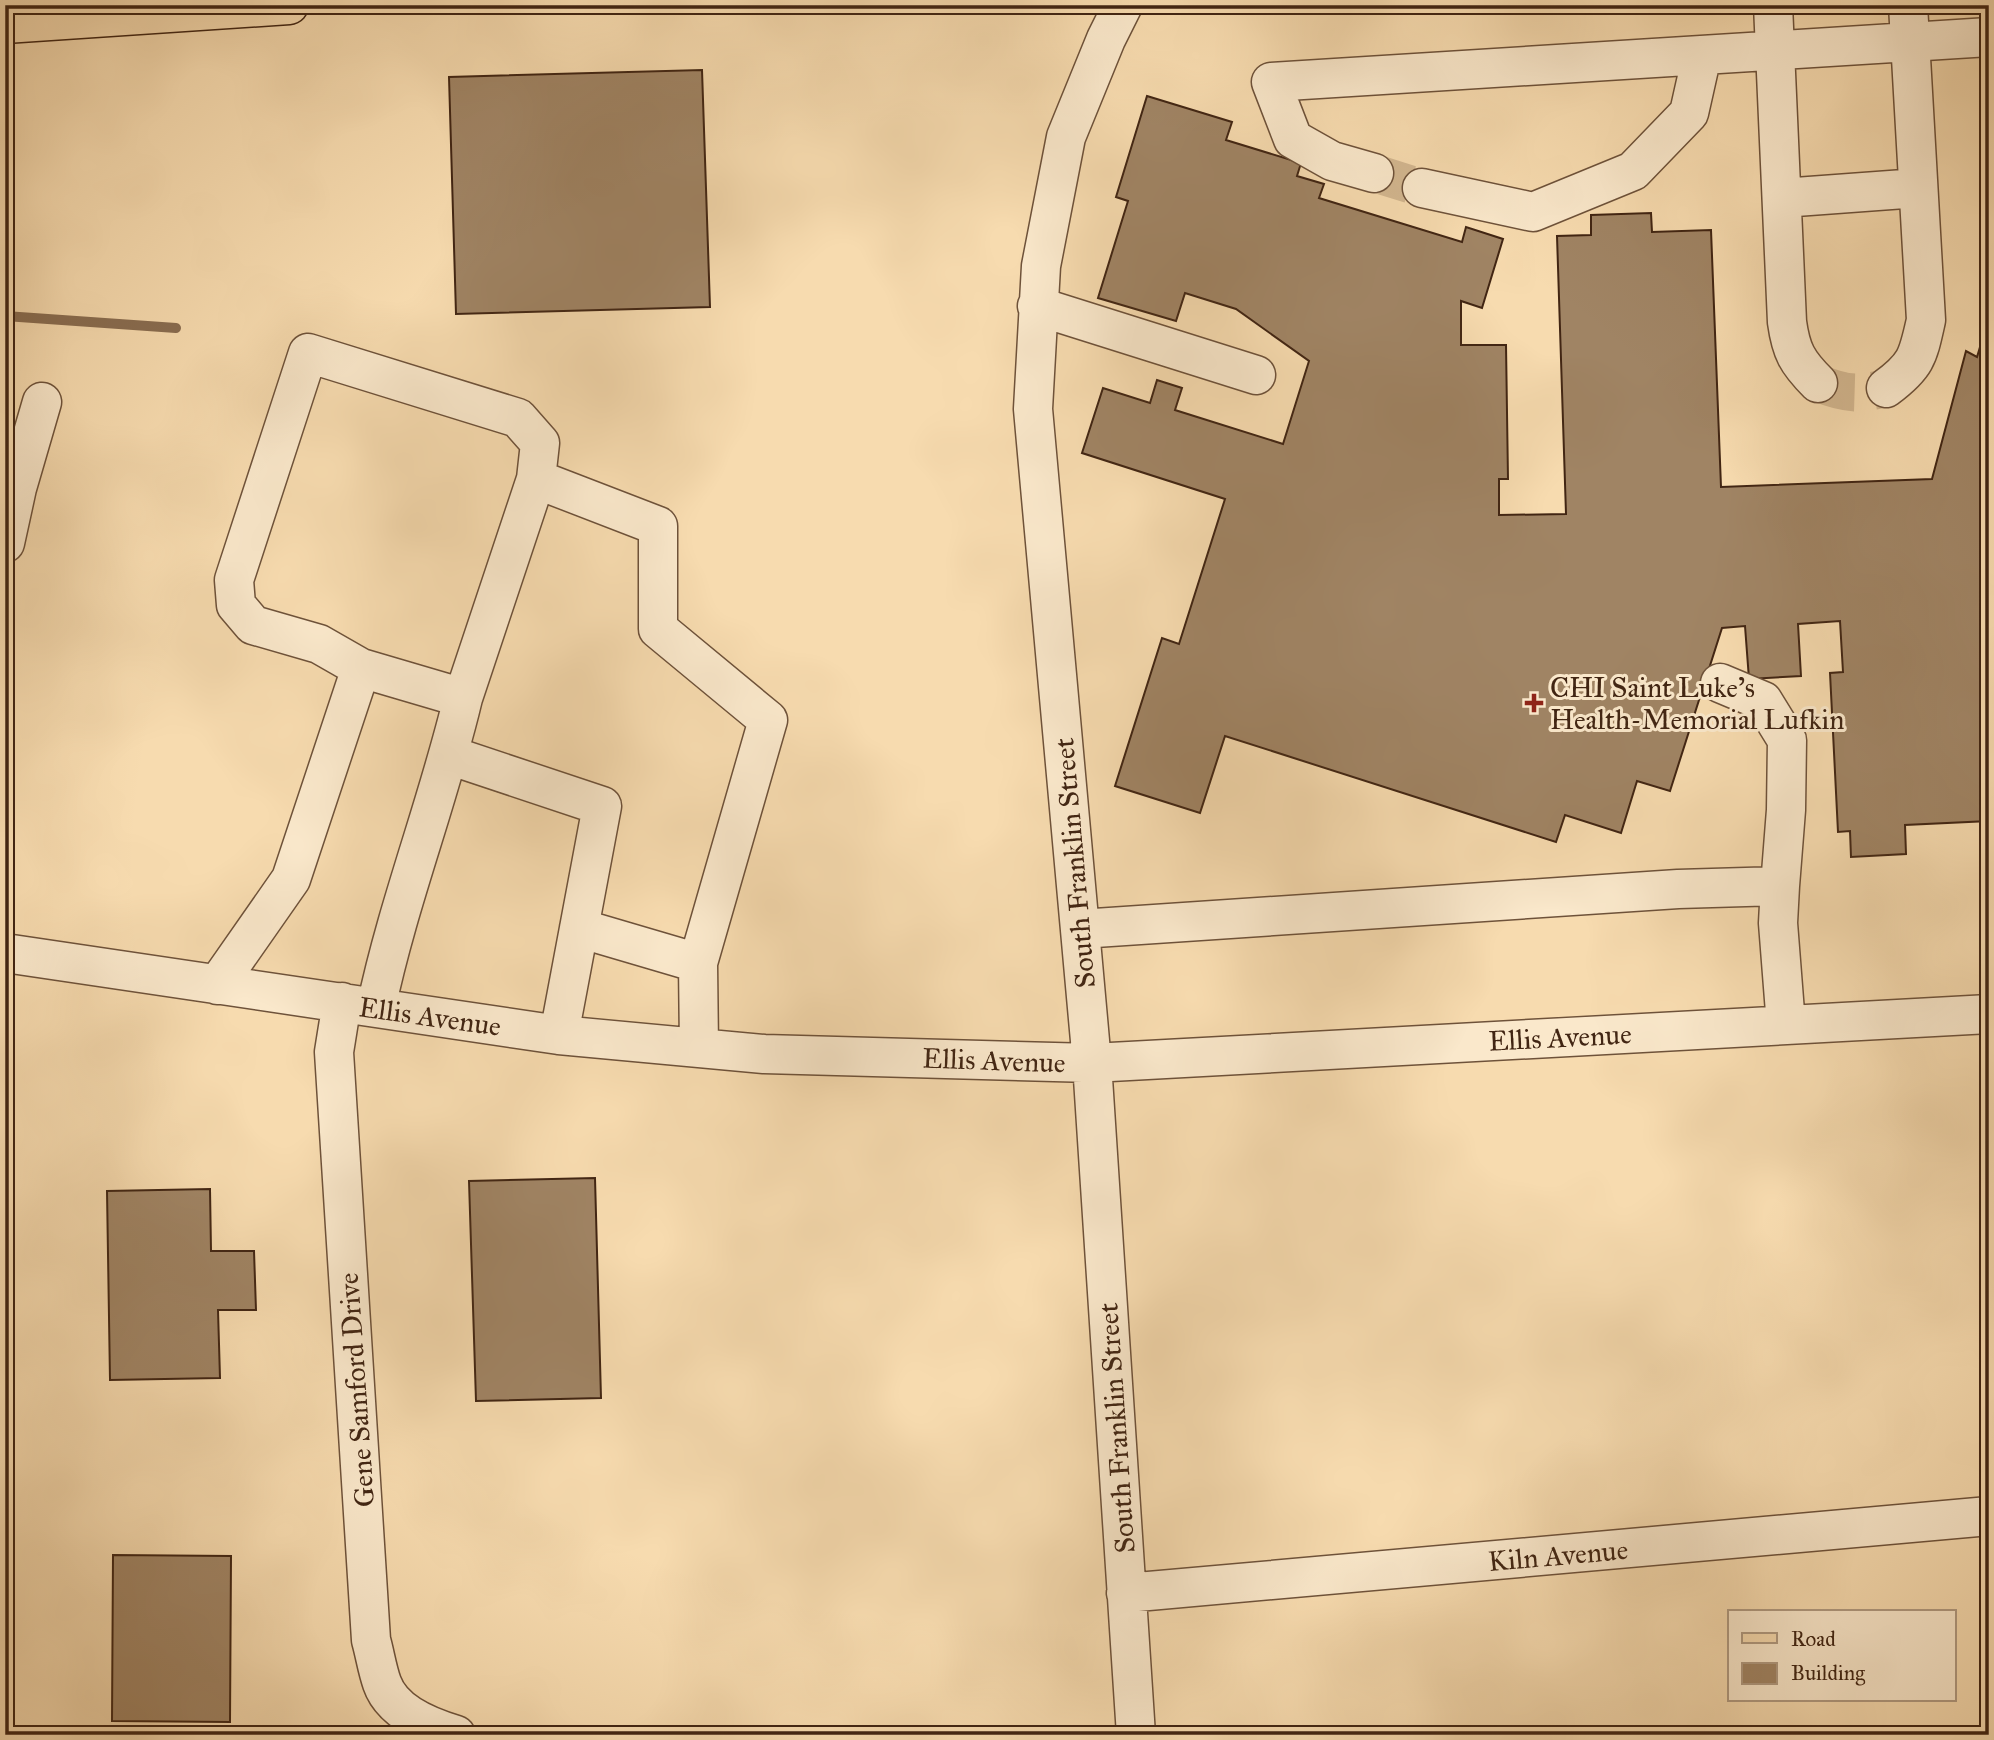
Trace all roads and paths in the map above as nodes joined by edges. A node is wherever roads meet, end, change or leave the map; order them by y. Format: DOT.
graph roads {
  1 [pos="289,5"];
  2 [pos="1123,5"];
  3 [pos="1773,5"];
  4 [pos="5,24"];
  5 [pos="1909,24"];
  6 [pos="1989,37"];
  7 [pos="1775,51"];
  8 [pos="1702,55"];
  9 [pos="1374,173"];
  10 [pos="1422,188"];
  11 [pos="1918,188"];
  12 [pos="1782,198"];
  13 [pos="1037,306"];
  14 [pos="1256,375"];
  15 [pos="1818,383"];
  16 [pos="1886,388"];
  17 [pos="43,402"];
  18 [pos="536,479"];
  19 [pos="5,543"];
  20 [pos="361,668"];
  21 [pos="1720,683"];
  22 [pos="463,698"];
  23 [pos="449,755"];
  24 [pos="1780,886"];
  25 [pos="579,928"];
  26 [pos="1080,929"];
  27 [pos="5,953"];
  28 [pos="698,963"];
  29 [pos="218,985"];
  30 [pos="359,1005"];
  31 [pos="1989,1014"];
  32 [pos="1786,1025"];
  33 [pos="559,1035"];
  34 [pos="699,1048"];
  35 [pos="1092,1063"];
  36 [pos="1989,1516"];
  37 [pos="1126,1593"];
  38 [pos="456,1735"];
  39 [pos="1136,1735"];
  1 -- 4 [label="main road"];
  2 -- 13 [label="street, South Franklin Street"];
  3 -- 7 [label="street"];
  5 -- 6 [label="street"];
  5 -- 7 [label="street"];
  5 -- 11 [label="street"];
  7 -- 8 [label="street"];
  7 -- 12 [label="street"];
  8 -- 9 [label="street"];
  8 -- 10 [label="street"];
  11 -- 12 [label="street"];
  11 -- 16 [label="street"];
  12 -- 15 [label="street"];
  13 -- 14 [label="street"];
  13 -- 26 [label="street, South Franklin Street"];
  17 -- 19 [label="street"];
  18 -- 20 [label="street, Gene Samford Drive"];
  18 -- 22 [label="street, Gene Samford Drive"];
  18 -- 28 [label="street"];
  20 -- 22 [label="street"];
  20 -- 29 [label="street"];
  21 -- 24 [label="street"];
  22 -- 23 [label="street, Gene Samford Drive"];
  23 -- 25 [label="street"];
  23 -- 30 [label="street, Gene Samford Drive"];
  24 -- 26 [label="street"];
  24 -- 32 [label="street"];
  25 -- 28 [label="street"];
  25 -- 33 [label="street"];
  26 -- 35 [label="street, South Franklin Street"];
  27 -- 29 [label="street, Ellis Avenue"];
  28 -- 34 [label="street"];
  29 -- 30 [label="street, Ellis Avenue"];
  30 -- 33 [label="street, Ellis Avenue"];
  30 -- 38 [label="street, Gene Samford Drive"];
  31 -- 32 [label="street, Ellis Avenue"];
  32 -- 35 [label="street, Ellis Avenue"];
  33 -- 34 [label="street, Ellis Avenue"];
  34 -- 35 [label="street, Ellis Avenue"];
  35 -- 37 [label="street, South Franklin Street"];
  36 -- 37 [label="street, Kiln Avenue"];
  37 -- 39 [label="street, South Franklin Street"];
}
